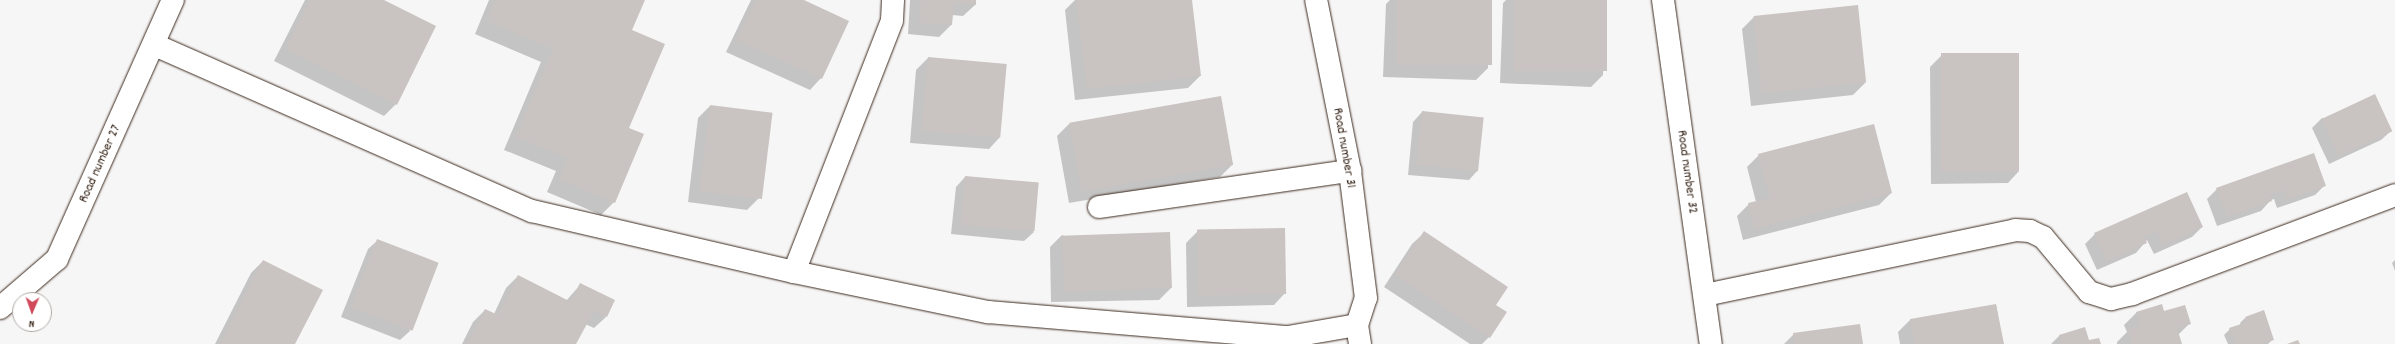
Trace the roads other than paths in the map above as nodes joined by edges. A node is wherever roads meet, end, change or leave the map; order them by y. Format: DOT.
graph roads {
  1 [pos="173,0"];
  2 [pos="893,0"];
  3 [pos="1316,0"];
  4 [pos="1664,0"];
  5 [pos="155,45"];
  6 [pos="1350,171"];
  7 [pos="2395,195"];
  8 [pos="1099,207"];
  9 [pos="794,272"];
  10 [pos="1705,295"];
  11 [pos="0,308"];
  12 [pos="1358,335"];
  13 [pos="1711,344"];
  1 -- 5 [label="street, Road number 27"];
  2 -- 9 [label="street"];
  3 -- 6 [label="street, Road number 31"];
  4 -- 10 [label="street, Road number 32"];
  5 -- 9 [label="street"];
  5 -- 11 [label="street, Road number 27"];
  6 -- 8 [label="street"];
  6 -- 12 [label="street, Road number 31"];
  7 -- 10 [label="street"];
  9 -- 12 [label="street"];
  10 -- 13 [label="street, Road number 32"];
}
